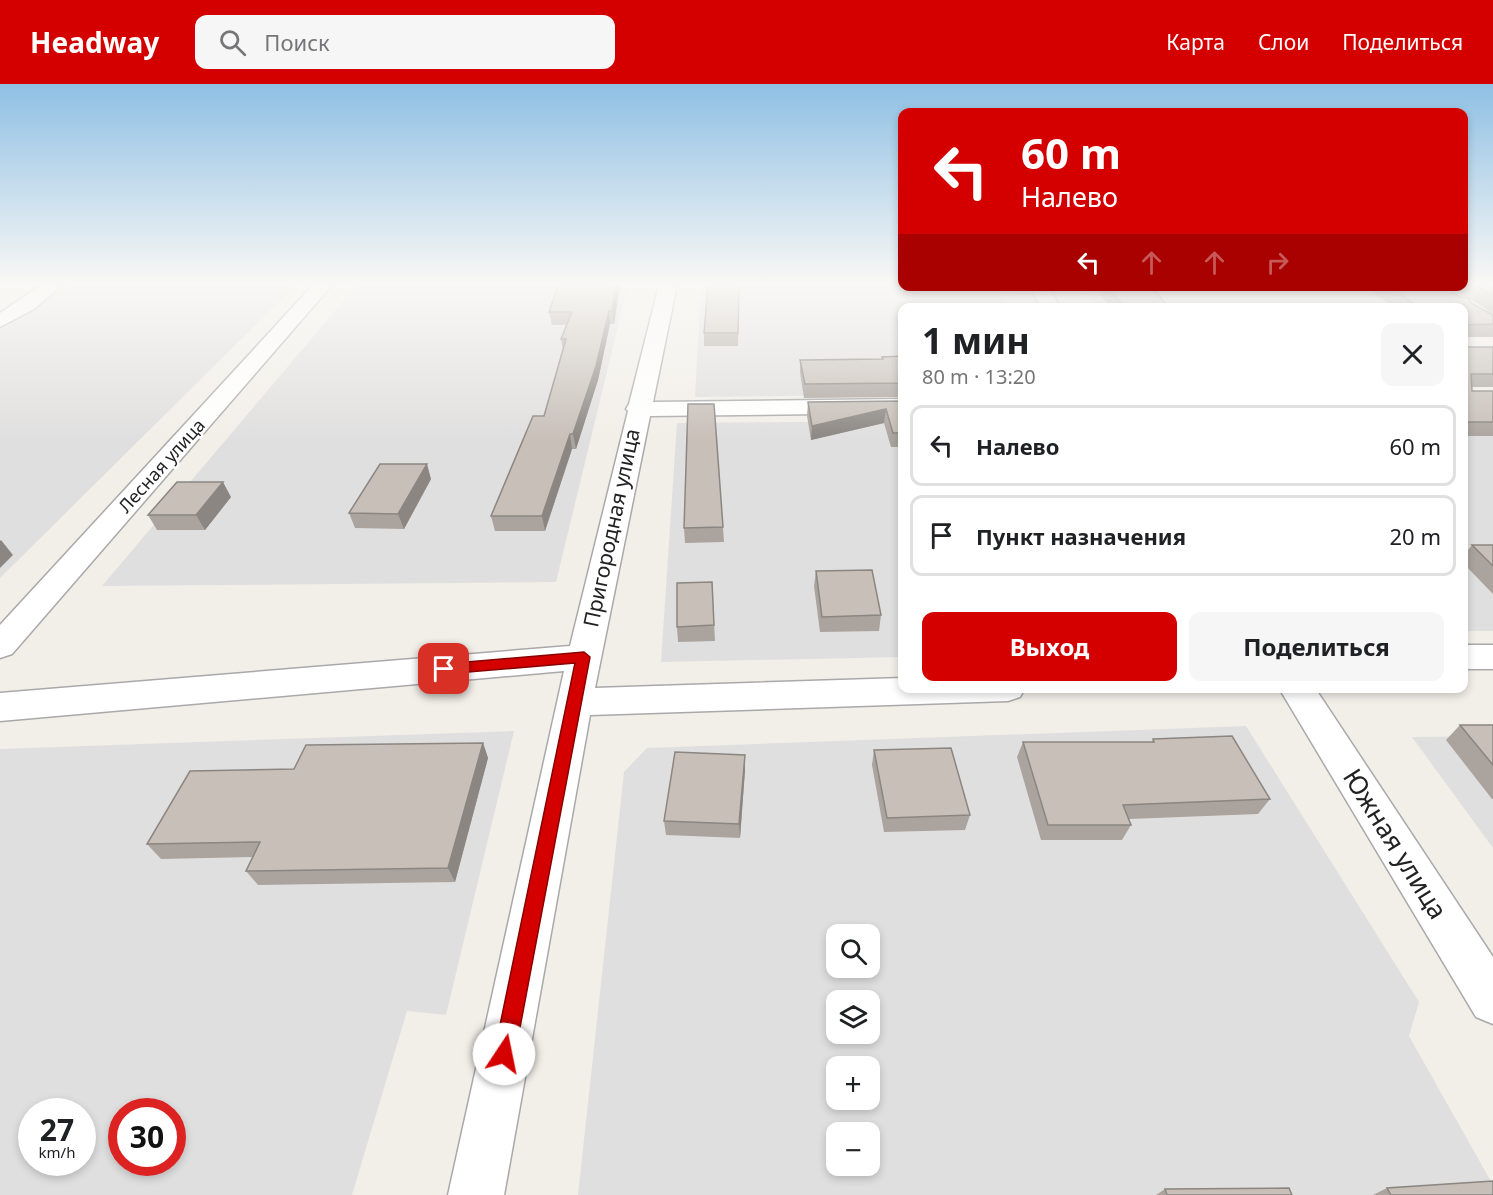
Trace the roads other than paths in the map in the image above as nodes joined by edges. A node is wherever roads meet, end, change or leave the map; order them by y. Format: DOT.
graph roads {
  1 [pos="277,337"];
  2 [pos="655,337"];
  3 [pos="898,406"];
  4 [pos="638,409"];
  5 [pos="0,646"];
  6 [pos="584,657"];
  7 [pos="1468,657"];
  8 [pos="1493,657"];
  9 [pos="898,692"];
  10 [pos="1299,693"];
  11 [pos="575,702"];
  12 [pos="0,707"];
  13 [pos="1493,1000"];
  14 [pos="476,1195"];
  1 -- 5 [label="street, Лесная улица"];
  2 -- 4 [label="street, Пригородная улица"];
  3 -- 4 [label="street"];
  4 -- 6 [label="street, Пригородная улица"];
  6 -- 11 [label="street, Пригородная улица"];
  6 -- 12 [label="street"];
  7 -- 8 [label="street"];
  9 -- 11 [label="street"];
  10 -- 13 [label="street, Южная улица"];
  11 -- 14 [label="street, Пригородная улица"];
}
